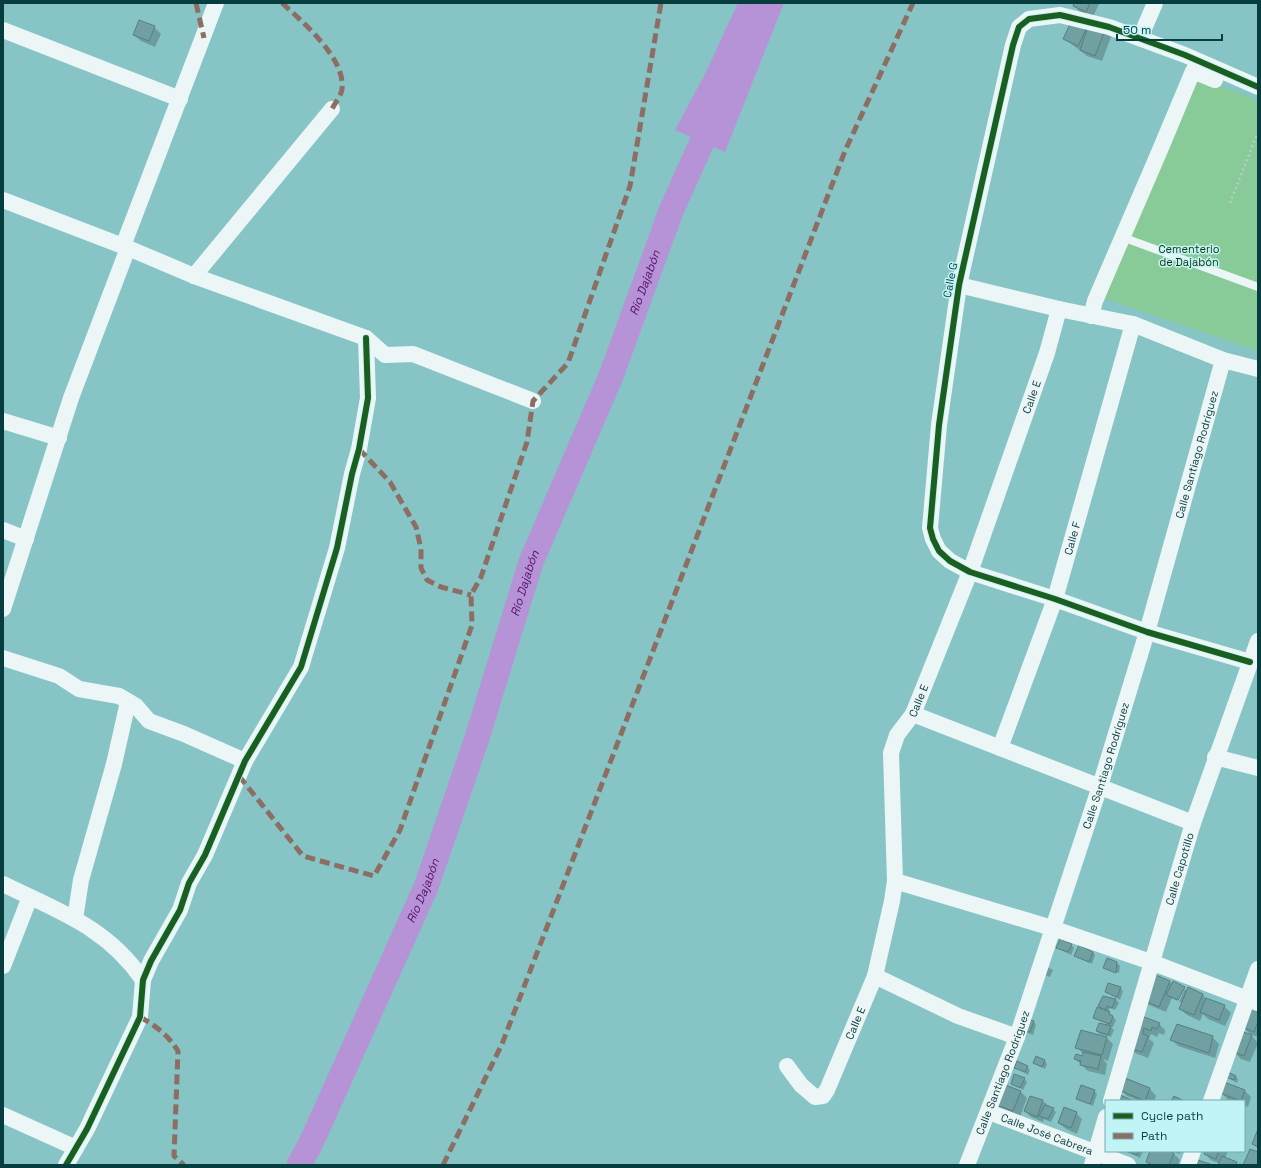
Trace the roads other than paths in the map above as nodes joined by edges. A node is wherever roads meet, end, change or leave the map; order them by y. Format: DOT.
graph roads {
  1 [pos="216,3"];
  2 [pos="1155,3"];
  3 [pos="1062,9"];
  4 [pos="3,30"];
  5 [pos="1140,38"];
  6 [pos="1258,87"];
  7 [pos="1258,93"];
  8 [pos="180,100"];
  9 [pos="332,109"];
  10 [pos="3,200"];
  11 [pos="1122,237"];
  12 [pos="126,247"];
  13 [pos="194,276"];
  14 [pos="959,285"];
  15 [pos="1258,287"];
  16 [pos="1059,309"];
  17 [pos="1091,316"];
  18 [pos="1133,324"];
  19 [pos="366,338"];
  20 [pos="1223,360"];
  21 [pos="1258,369"];
  22 [pos="533,401"];
  23 [pos="3,421"];
  24 [pos="59,438"];
  25 [pos="3,530"];
  26 [pos="26,539"];
  27 [pos="970,572"];
  28 [pos="1054,599"];
  29 [pos="3,609"];
  30 [pos="1147,632"];
  31 [pos="1258,640"];
  32 [pos="3,658"];
  33 [pos="1250,662"];
  34 [pos="128,702"];
  35 [pos="913,714"];
  36 [pos="1000,748"];
  37 [pos="1215,757"];
  38 [pos="245,762"];
  39 [pos="1258,768"];
  40 [pos="1100,786"];
  41 [pos="1193,823"];
  42 [pos="895,881"];
  43 [pos="3,884"];
  44 [pos="30,897"];
  45 [pos="75,919"];
  46 [pos="1052,928"];
  47 [pos="1151,962"];
  48 [pos="3,966"];
  49 [pos="1258,968"];
  50 [pos="875,976"];
  51 [pos="143,980"];
  52 [pos="1252,1001"];
  53 [pos="1017,1037"];
  54 [pos="787,1066"];
  55 [pos="1111,1100"];
  56 [pos="1211,1100"];
  57 [pos="989,1112"];
  58 [pos="3,1115"];
  59 [pos="1105,1120"];
  60 [pos="76,1148"];
  61 [pos="1193,1152"];
  62 [pos="1094,1158"];
  63 [pos="66,1165"];
  64 [pos="967,1165"];
  65 [pos="1128,1165"];
  66 [pos="1188,1165"];
  1 -- 8 [label="street"];
  2 -- 5 [label="street"];
  3 -- 5 [label="street"];
  3 -- 14 [label="street, Calle G"];
  4 -- 8 [label="street"];
  5 -- 6 [label="street"];
  7 -- 11 [label="street"];
  8 -- 12 [label="street"];
  9 -- 13 [label="street"];
  10 -- 12 [label="street"];
  11 -- 15 [label="lane"];
  11 -- 17 [label="street"];
  12 -- 13 [label="street"];
  12 -- 24 [label="street"];
  13 -- 19 [label="street"];
  14 -- 16 [label="street"];
  14 -- 27 [label="street, Calle G"];
  16 -- 17 [label="street"];
  16 -- 27 [label="street, Calle E"];
  17 -- 18 [label="street"];
  18 -- 20 [label="street"];
  18 -- 28 [label="street, Calle F"];
  19 -- 22 [label="street"];
  19 -- 38 [label="street"];
  20 -- 21 [label="street"];
  20 -- 30 [label="street, Calle Santiago Rodríguez"];
  23 -- 24 [label="street"];
  24 -- 26 [label="street"];
  25 -- 26 [label="street"];
  26 -- 29 [label="street"];
  27 -- 28 [label="street"];
  27 -- 35 [label="street, Calle E"];
  28 -- 30 [label="street"];
  28 -- 36 [label="street, Calle F"];
  30 -- 33 [label="street"];
  30 -- 40 [label="street, Calle Santiago Rodríguez"];
  31 -- 33 [label="street, Calle Capotillo"];
  32 -- 34 [label="street"];
  33 -- 37 [label="street, Calle Capotillo"];
  34 -- 38 [label="street"];
  34 -- 45 [label="street"];
  35 -- 36 [label="street"];
  35 -- 42 [label="street, Calle E"];
  36 -- 40 [label="street"];
  37 -- 39 [label="street"];
  37 -- 41 [label="street, Calle Capotillo"];
  38 -- 51 [label="street"];
  40 -- 41 [label="street"];
  40 -- 46 [label="street, Calle Santiago Rodríguez"];
  41 -- 47 [label="street, Calle Capotillo"];
  42 -- 46 [label="street"];
  42 -- 50 [label="street, Calle E"];
  43 -- 44 [label="street"];
  44 -- 45 [label="street"];
  44 -- 48 [label="street"];
  45 -- 51 [label="street"];
  46 -- 47 [label="street"];
  46 -- 53 [label="street, Calle Santiago Rodríguez"];
  47 -- 52 [label="street"];
  47 -- 55 [label="street, Calle Capotillo"];
  49 -- 52 [label="street"];
  50 -- 53 [label="street"];
  50 -- 54 [label="street, Calle E"];
  51 -- 60 [label="street"];
  52 -- 56 [label="street"];
  53 -- 57 [label="street, Calle Santiago Rodríguez"];
  57 -- 62 [label="street, Calle José Cabrera"];
  57 -- 64 [label="street, Calle Santiago Rodríguez"];
  58 -- 60 [label="street"];
  59 -- 62 [label="street"];
  60 -- 63 [label="street"];
  61 -- 66 [label="street"];
  62 -- 65 [label="street, Calle José Cabrera"];
}
